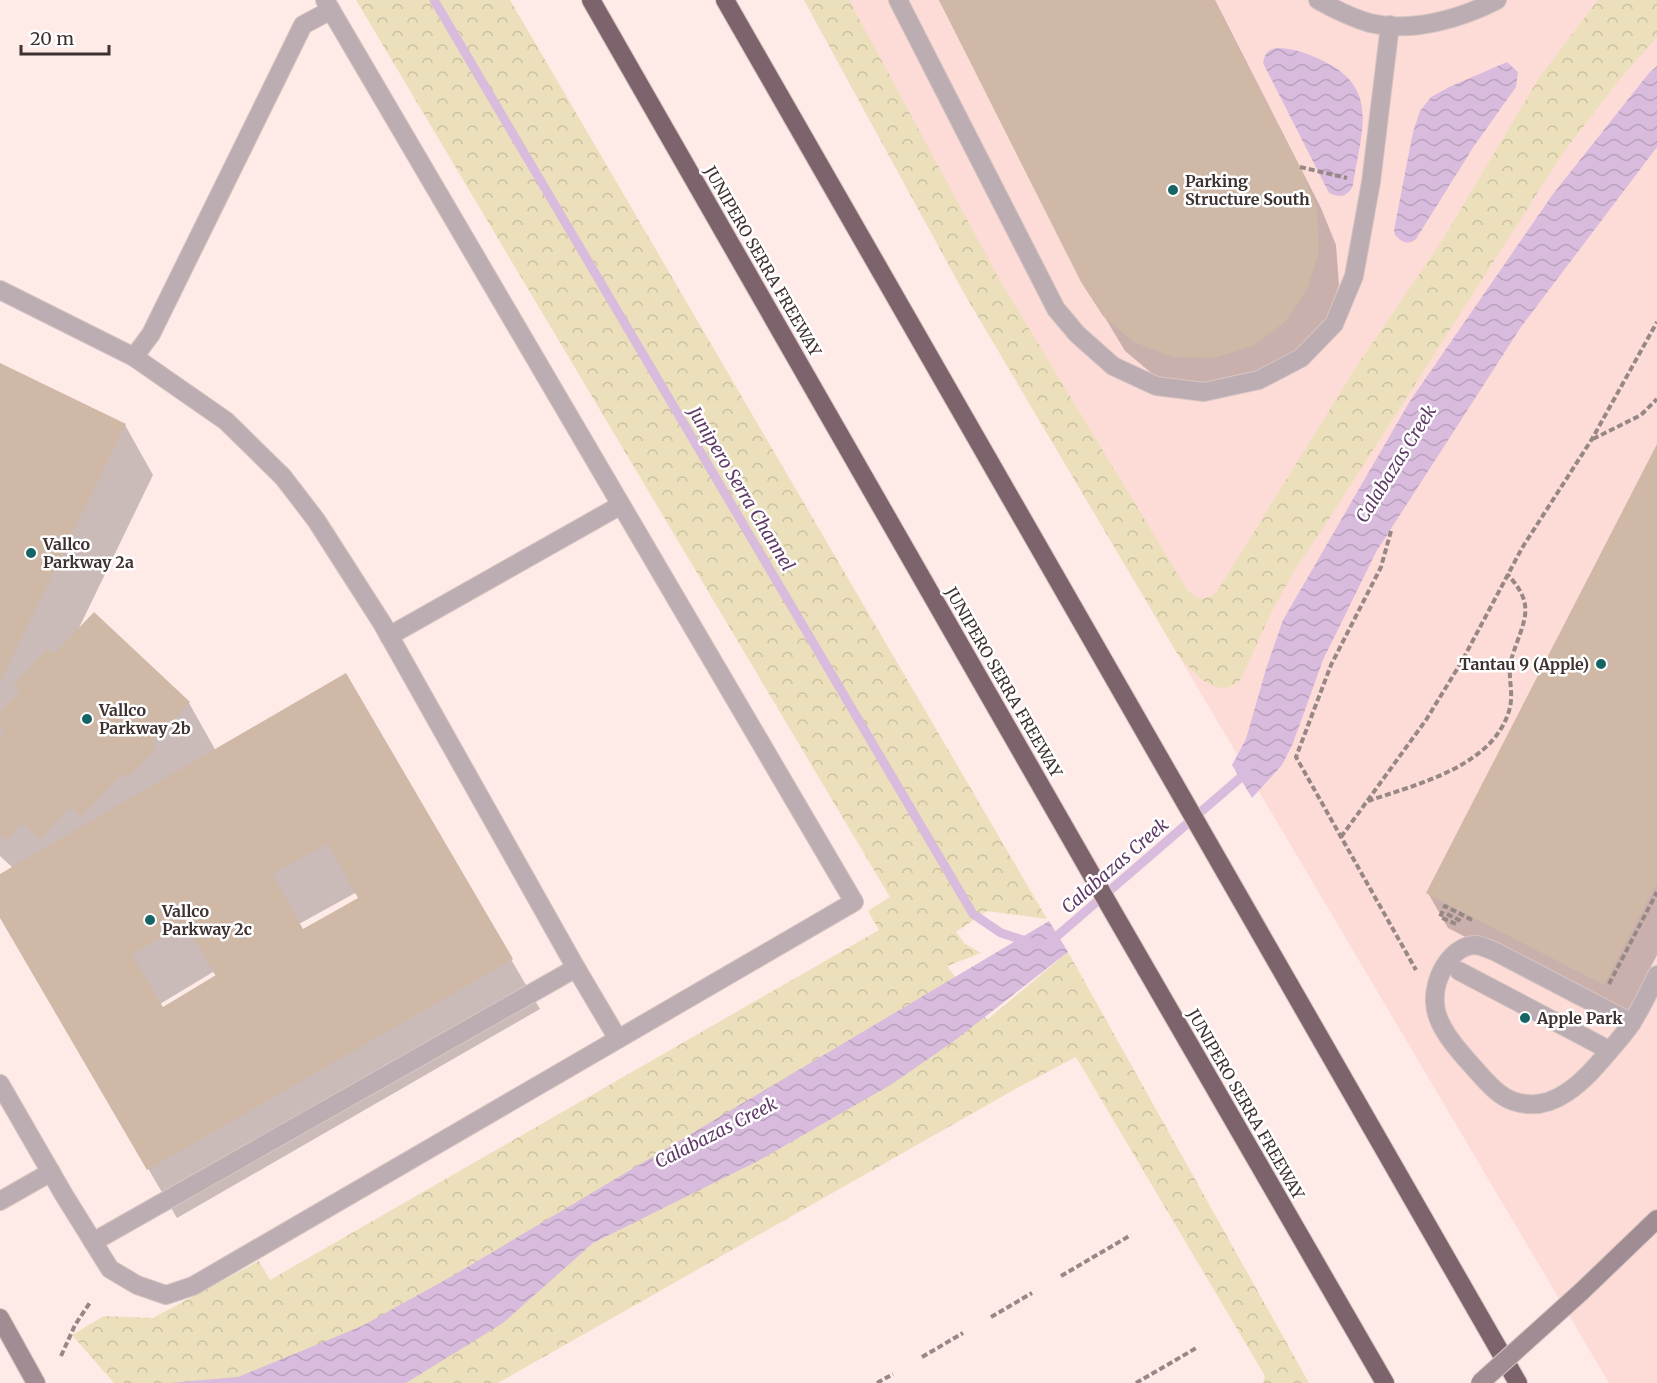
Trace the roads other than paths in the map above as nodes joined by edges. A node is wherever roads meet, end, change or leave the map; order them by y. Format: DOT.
graph roads {
  1 [pos="591,0"];
  2 [pos="725,0"];
  3 [pos="898,0"];
  4 [pos="1318,0"];
  5 [pos="1497,0"];
  6 [pos="328,5"];
  7 [pos="1390,25"];
  8 [pos="0,290"];
  9 [pos="134,357"];
  10 [pos="621,505"];
  11 [pos="389,636"];
  12 [pos="576,968"];
  13 [pos="1459,971"];
  14 [pos="1657,975"];
  15 [pos="1632,1023"];
  16 [pos="618,1039"];
  17 [pos="1609,1050"];
  18 [pos="0,1084"];
  19 [pos="51,1172"];
  20 [pos="0,1201"];
  21 [pos="1657,1219"];
  22 [pos="93,1242"];
  23 [pos="0,1318"];
  24 [pos="36,1383"];
  25 [pos="1385,1383"];
  26 [pos="1480,1383"];
  27 [pos="1518,1383"];
  1 -- 25 [label="highway, JUNIPERO SERRA FREEWAY"];
  2 -- 27 [label="highway"];
  3 -- 7 [label="street"];
  4 -- 7 [label="street"];
  5 -- 7 [label="street"];
  6 -- 9 [label="street"];
  6 -- 10 [label="street"];
  8 -- 9 [label="street"];
  9 -- 11 [label="street"];
  10 -- 11 [label="street"];
  10 -- 16 [label="street"];
  11 -- 12 [label="street"];
  12 -- 16 [label="street"];
  12 -- 22 [label="street"];
  13 -- 17 [label="street"];
  14 -- 15 [label="street"];
  15 -- 17 [label="street"];
  15 -- 17 [label="street"];
  16 -- 22 [label="street"];
  18 -- 19 [label="street"];
  19 -- 20 [label="street"];
  19 -- 22 [label="street"];
  21 -- 26 [label="main road, bridge"];
  23 -- 24 [label="main road"];
}
